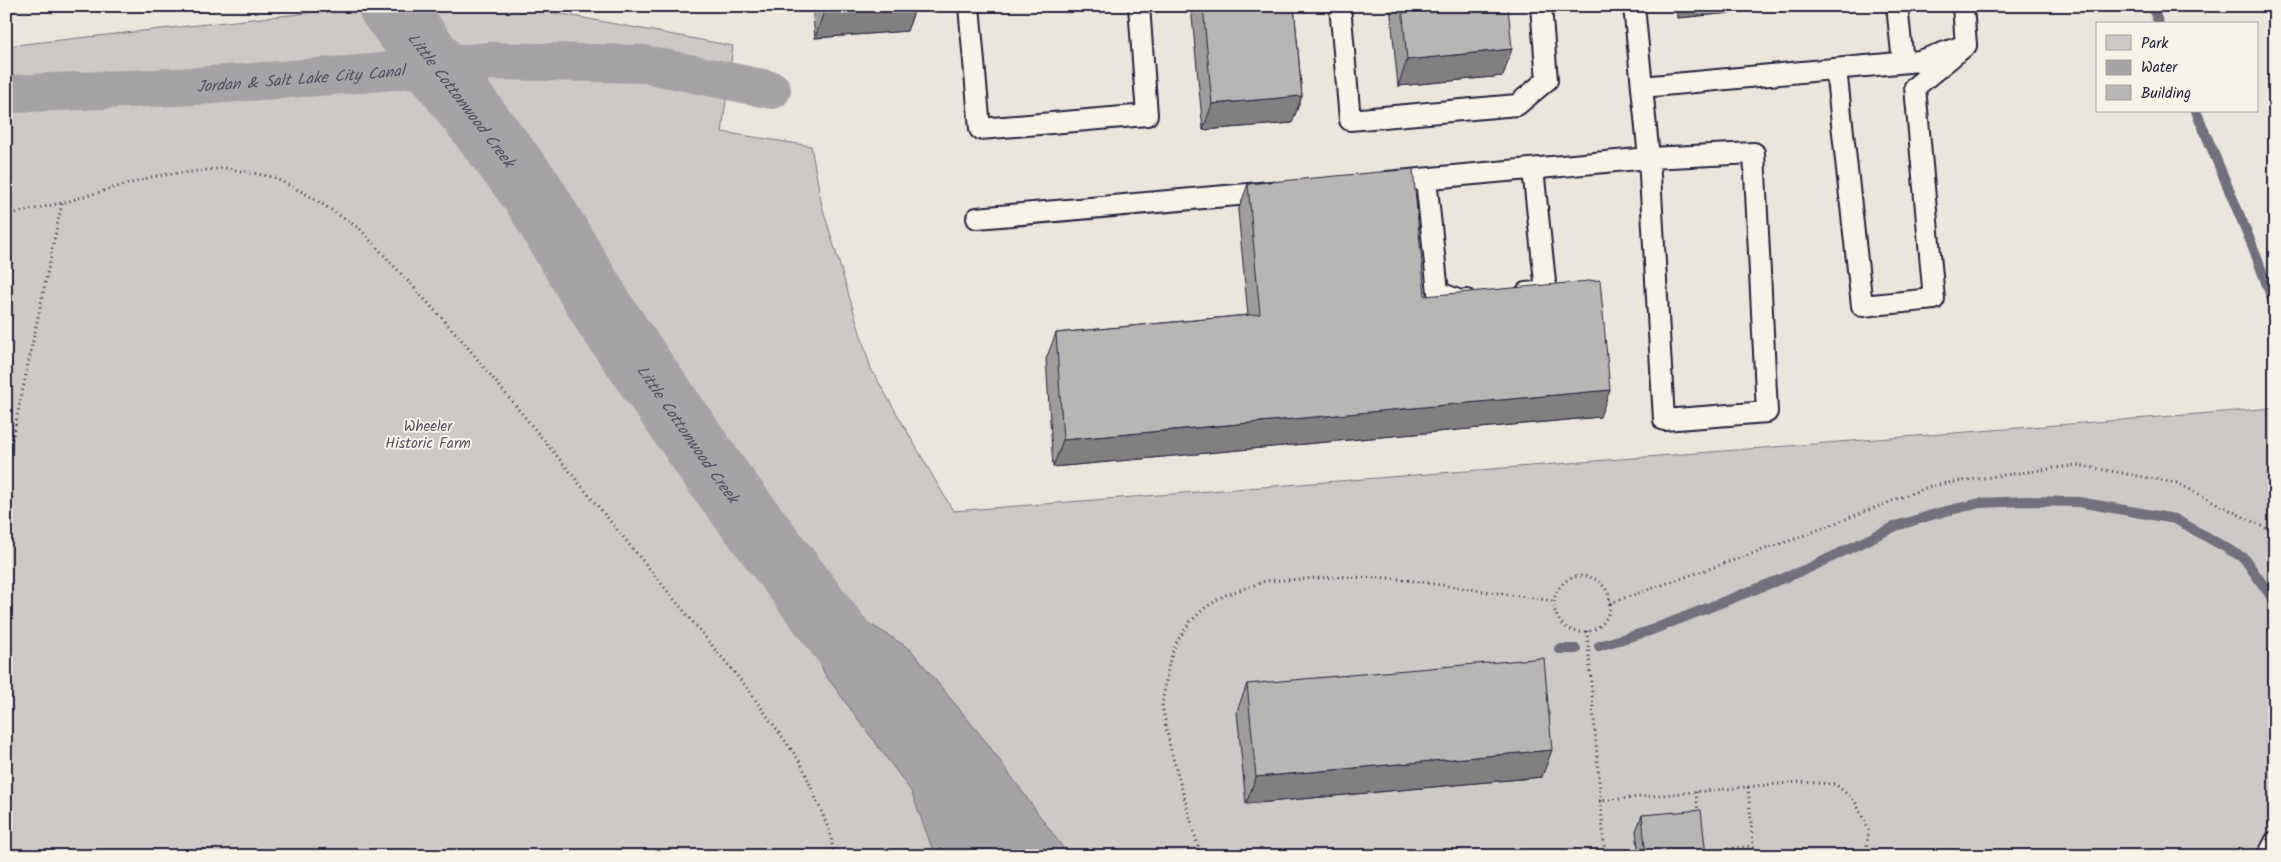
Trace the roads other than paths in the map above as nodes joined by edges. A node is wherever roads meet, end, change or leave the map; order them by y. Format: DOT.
graph roads {
  1 [pos="969,6"];
  2 [pos="1139,6"];
  3 [pos="1340,6"];
  4 [pos="1541,6"];
  5 [pos="1634,6"];
  6 [pos="1897,6"];
  7 [pos="1963,6"];
  8 [pos="1966,45"];
  9 [pos="1903,62"];
  10 [pos="1836,68"];
  11 [pos="1642,87"];
  12 [pos="1649,158"];
  13 [pos="1533,169"];
  14 [pos="1426,178"];
  15 [pos="1367,184"];
  16 [pos="1289,191"];
  17 [pos="977,218"];
  18 [pos="2275,842"];
  19 [pos="2268,856"];
  1 -- 2 [label="lane"];
  3 -- 4 [label="lane"];
  5 -- 11 [label="lane"];
  6 -- 9 [label="lane"];
  7 -- 8 [label="lane"];
  8 -- 9 [label="lane"];
  8 -- 10 [label="lane"];
  9 -- 10 [label="lane"];
  10 -- 11 [label="lane"];
  11 -- 12 [label="lane"];
  12 -- 12 [label="lane"];
  12 -- 13 [label="lane"];
  13 -- 14 [label="lane"];
  13 -- 14 [label="lane"];
  14 -- 15 [label="lane"];
  16 -- 17 [label="lane"];
  18 -- 19 [label="lane"];
}
